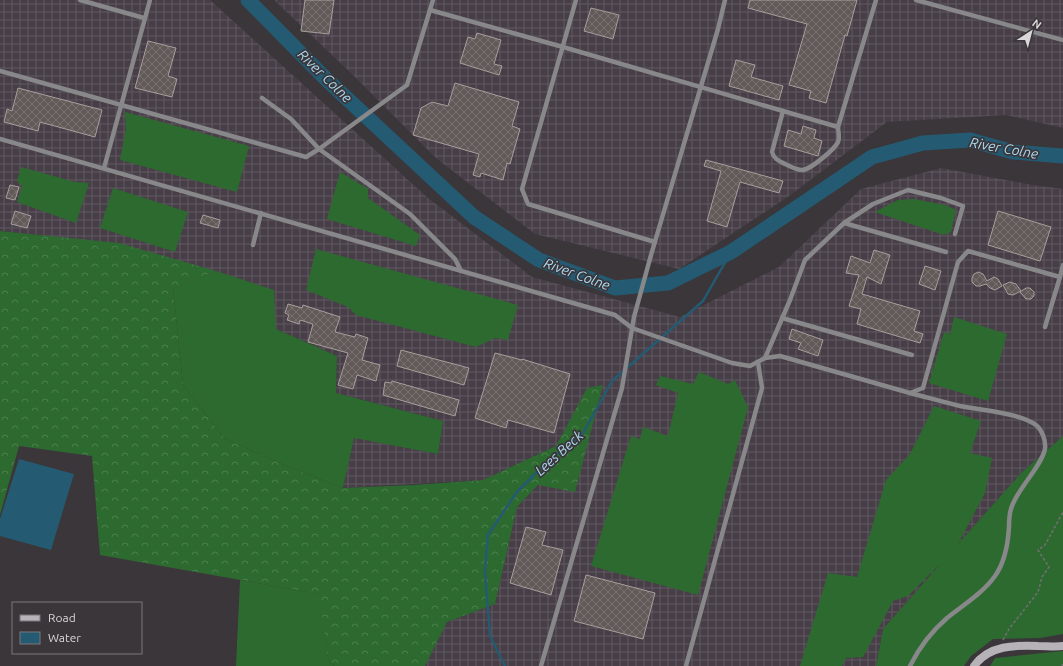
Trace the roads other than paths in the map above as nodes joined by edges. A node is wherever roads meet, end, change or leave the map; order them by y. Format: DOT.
graph roads {
  1 [pos="80,0"];
  2 [pos="150,0"];
  3 [pos="433,0"];
  4 [pos="576,0"];
  5 [pos="725,0"];
  6 [pos="876,0"];
  7 [pos="916,0"];
  8 [pos="430,10"];
  9 [pos="144,18"];
  10 [pos="1063,40"];
  11 [pos="563,47"];
  12 [pos="0,71"];
  13 [pos="701,87"];
  14 [pos="262,98"];
  15 [pos="120,105"];
  16 [pos="783,111"];
  17 [pos="838,127"];
  18 [pos="0,139"];
  19 [pos="319,149"];
  20 [pos="104,168"];
  21 [pos="261,213"];
  22 [pos="844,223"];
  23 [pos="955,234"];
  24 [pos="655,242"];
  25 [pos="253,245"];
  26 [pos="946,252"];
  27 [pos="1063,265"];
  28 [pos="461,271"];
  29 [pos="1060,277"];
  30 [pos="782,318"];
  31 [pos="1045,327"];
  32 [pos="632,328"];
  33 [pos="912,355"];
  34 [pos="765,358"];
  35 [pos="758,362"];
  36 [pos="910,393"];
  37 [pos="1061,646"];
  38 [pos="542,666"];
  39 [pos="686,666"];
  40 [pos="910,666"];
  41 [pos="974,666"];
  1 -- 9 [label="lane"];
  2 -- 9 [label="lane"];
  3 -- 8 [label="lane"];
  4 -- 11 [label="lane"];
  5 -- 13 [label="lane"];
  6 -- 17 [label="lane"];
  7 -- 10 [label="lane"];
  8 -- 11 [label="lane"];
  8 -- 19 [label="lane"];
  9 -- 15 [label="lane"];
  11 -- 13 [label="lane"];
  11 -- 24 [label="lane"];
  12 -- 15 [label="lane"];
  13 -- 16 [label="lane"];
  13 -- 24 [label="lane"];
  14 -- 19 [label="lane"];
  15 -- 19 [label="lane"];
  15 -- 20 [label="lane"];
  16 -- 17 [label="lane"];
  16 -- 17 [label="lane"];
  18 -- 20 [label="lane"];
  19 -- 28 [label="lane"];
  20 -- 21 [label="lane"];
  21 -- 25 [label="lane"];
  21 -- 28 [label="lane"];
  22 -- 23 [label="lane"];
  22 -- 26 [label="lane"];
  22 -- 30 [label="lane"];
  24 -- 32 [label="lane"];
  27 -- 29 [label="lane"];
  28 -- 32 [label="lane"];
  29 -- 31 [label="lane"];
  29 -- 36 [label="lane"];
  30 -- 33 [label="lane"];
  30 -- 34 [label="lane"];
  32 -- 35 [label="lane"];
  32 -- 38 [label="lane"];
  34 -- 35 [label="lane"];
  34 -- 36 [label="lane"];
  35 -- 39 [label="lane"];
  36 -- 40 [label="lane"];
  37 -- 41 [label="street"];
}
